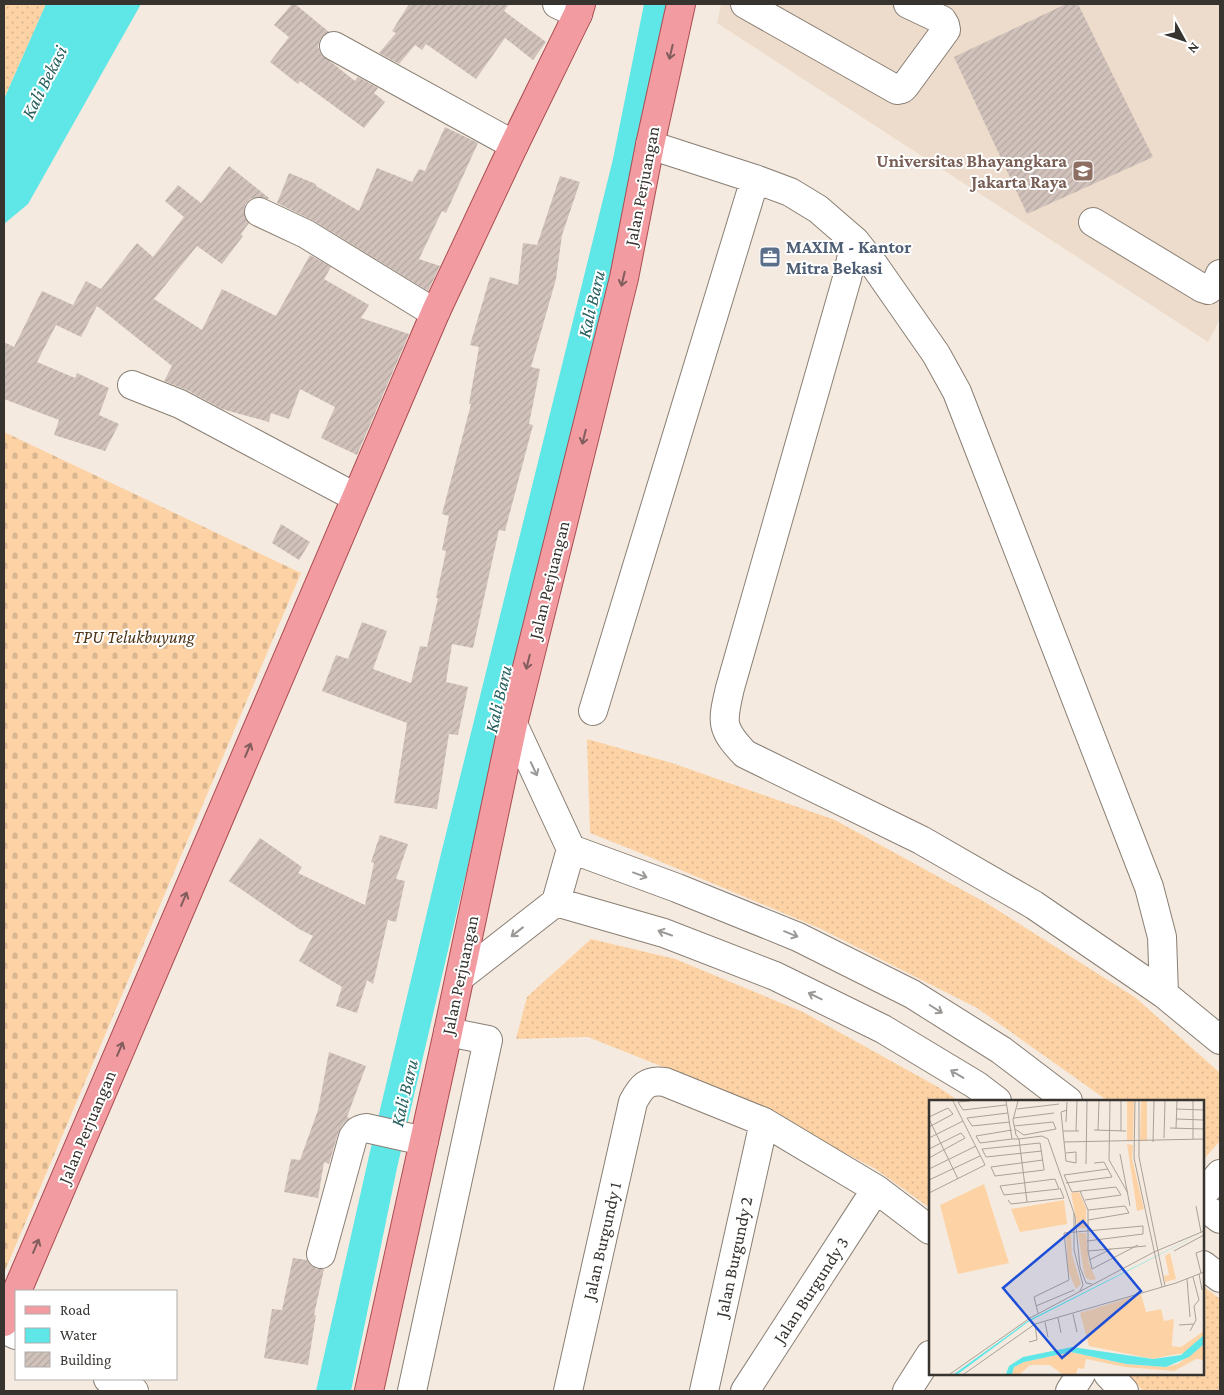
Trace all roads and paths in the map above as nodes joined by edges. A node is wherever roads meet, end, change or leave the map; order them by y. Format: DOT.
graph roads {
  1 [pos="681,4"];
  2 [pos="745,4"];
  3 [pos="908,4"];
  4 [pos="572,7"];
  5 [pos="334,46"];
  6 [pos="514,145"];
  7 [pos="650,145"];
  8 [pos="755,179"];
  9 [pos="259,212"];
  10 [pos="1093,222"];
  11 [pos="855,241"];
  12 [pos="1220,274"];
  13 [pos="436,311"];
  14 [pos="132,385"];
  15 [pos="355,498"];
  16 [pos="593,711"];
  17 [pos="513,724"];
  18 [pos="571,849"];
  19 [pos="556,902"];
  20 [pos="460,978"];
  21 [pos="1164,994"];
  22 [pos="448,1032"];
  23 [pos="1220,1040"];
  24 [pos="996,1100"];
  25 [pos="1067,1100"];
  26 [pos="764,1122"];
  27 [pos="418,1140"];
  28 [pos="1220,1174"];
  29 [pos="876,1189"];
  30 [pos="1204,1193"];
  31 [pos="1204,1207"];
  32 [pos="1220,1219"];
  33 [pos="929,1229"];
  34 [pos="321,1254"];
  35 [pos="1204,1267"];
  36 [pos="1220,1278"];
  37 [pos="18,1290"];
  38 [pos="15,1297"];
  39 [pos="4,1322"];
  40 [pos="929,1357"];
  41 [pos="1080,1375"];
  42 [pos="1109,1375"];
  43 [pos="110,1380"];
  44 [pos="134,1391"];
  45 [pos="369,1391"];
  46 [pos="412,1391"];
  47 [pos="568,1391"];
  48 [pos="704,1391"];
  49 [pos="745,1391"];
  50 [pos="907,1391"];
  51 [pos="1070,1391"];
  52 [pos="1124,1391"];
  1 -- 7 [label="main road, Jalan Perjuangan, one-way"];
  2 -- 3 [label="street"];
  4 -- 6 [label="main road, Jalan Perjuangan"];
  5 -- 6 [label="street"];
  6 -- 13 [label="main road, Jalan Perjuangan"];
  7 -- 8 [label="street"];
  7 -- 17 [label="main road, Jalan Perjuangan, one-way"];
  8 -- 11 [label="street"];
  8 -- 16 [label="street"];
  9 -- 13 [label="street"];
  10 -- 12 [label="street"];
  11 -- 21 [label="street"];
  11 -- 21 [label="street"];
  13 -- 15 [label="main road, Jalan Perjuangan"];
  14 -- 15 [label="street"];
  37 -- 15 [label="main road, Jalan Perjuangan, one-way"];
  17 -- 18 [label="street, one-way"];
  17 -- 20 [label="main road, Jalan Perjuangan"];
  18 -- 19 [label="street"];
  18 -- 25 [label="street, one-way"];
  19 -- 20 [label="street, one-way"];
  24 -- 19 [label="street, one-way"];
  20 -- 22 [label="main road, Jalan Perjuangan"];
  21 -- 23 [label="street"];
  22 -- 27 [label="main road, Jalan Perjuangan"];
  22 -- 46 [label="street"];
  26 -- 29 [label="street"];
  26 -- 47 [label="street, Jalan Burgundy 1"];
  26 -- 48 [label="street, Jalan Burgundy 2"];
  27 -- 34 [label="street"];
  27 -- 45 [label="main road, Jalan Perjuangan"];
  28 -- 30 [label="street"];
  29 -- 33 [label="street"];
  29 -- 49 [label="street, Jalan Burgundy 3"];
  31 -- 32 [label="street"];
  35 -- 36 [label="street"];
  38 -- 39 [label="main road, Jalan Perjuangan"];
  40 -- 50 [label="street"];
  41 -- 51 [label="street"];
  42 -- 52 [label="street"];
  43 -- 44 [label="street"];
}
